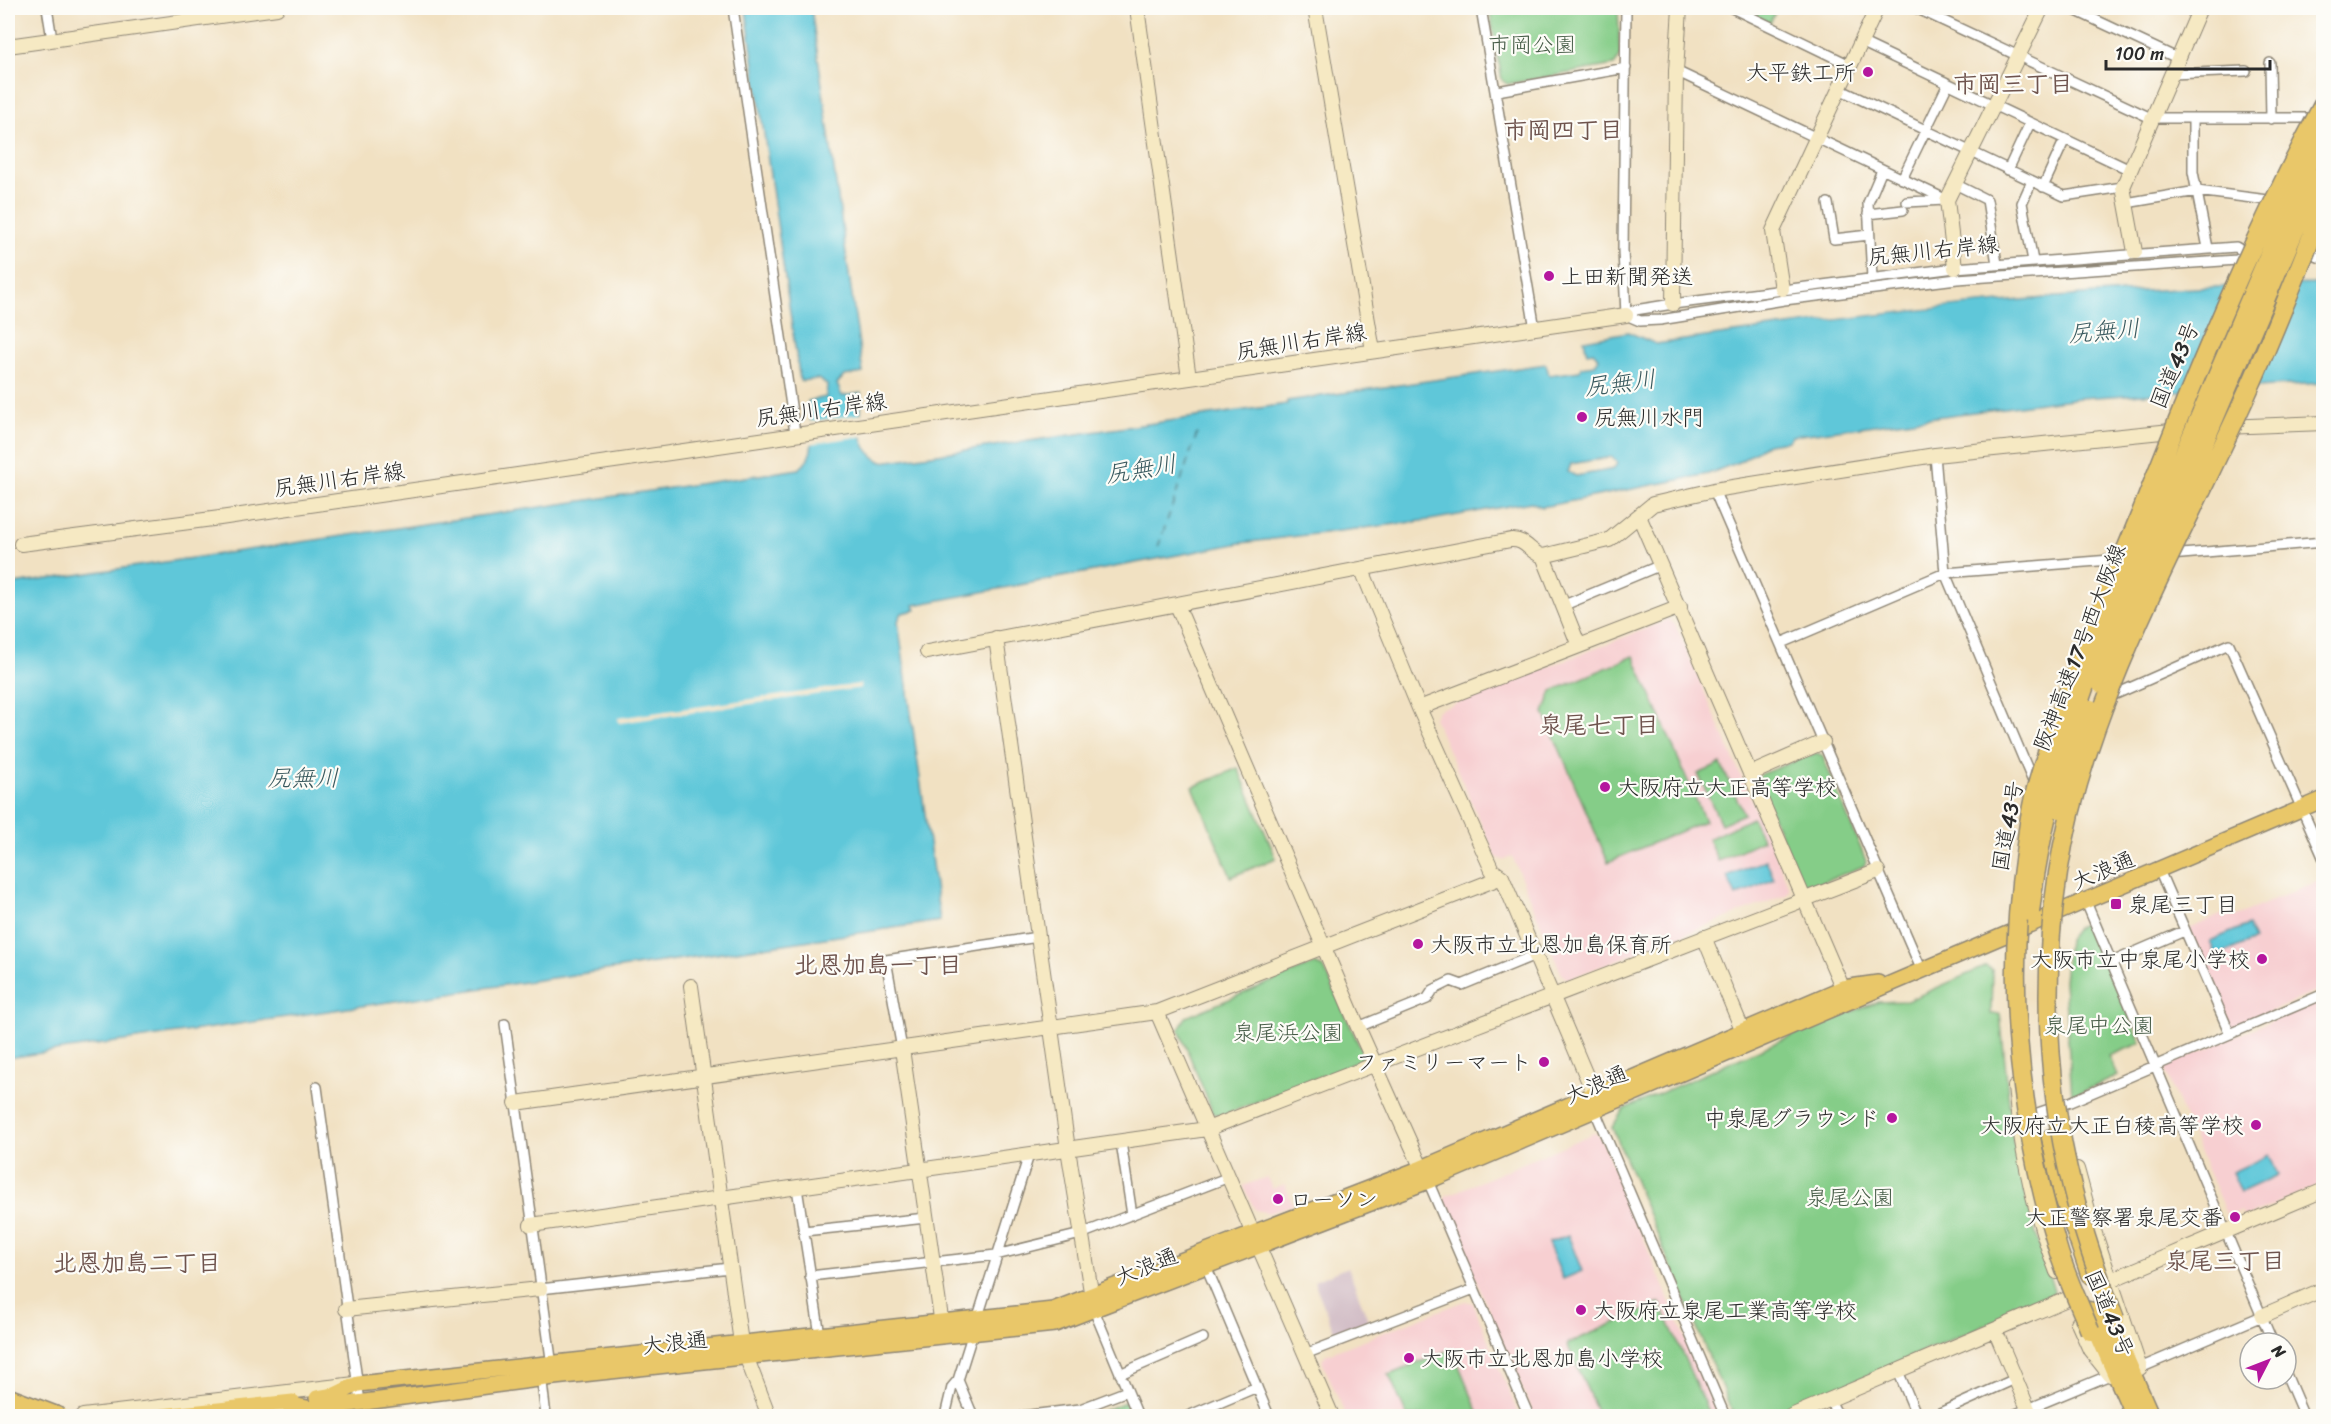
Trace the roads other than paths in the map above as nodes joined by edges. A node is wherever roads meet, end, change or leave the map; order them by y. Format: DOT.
graph roads {
  1 [pos="47,8"];
  2 [pos="270,8"];
  3 [pos="733,8"];
  4 [pos="1137,8"];
  5 [pos="1315,8"];
  6 [pos="1481,8"];
  7 [pos="1626,8"];
  8 [pos="1680,8"];
  9 [pos="1732,8"];
  10 [pos="1877,8"];
  11 [pos="1916,8"];
  12 [pos="2042,8"];
  13 [pos="2070,8"];
  14 [pos="2200,8"];
  15 [pos="52,39"];
  16 [pos="1861,42"];
  17 [pos="8,45"];
  18 [pos="2018,57"];
  19 [pos="2177,58"];
  20 [pos="2270,63"];
  21 [pos="1850,64"];
  22 [pos="1626,68"];
  23 [pos="1676,71"];
  24 [pos="2246,71"];
  25 [pos="2170,74"];
  26 [pos="1948,84"];
  27 [pos="1839,88"];
  28 [pos="1497,91"];
  29 [pos="2324,93"];
  30 [pos="2324,103"];
  31 [pos="1994,106"];
  32 [pos="2151,118"];
  33 [pos="2193,118"];
  34 [pos="2271,118"];
  35 [pos="2320,121"];
  36 [pos="2030,123"];
  37 [pos="1925,131"];
  38 [pos="1816,138"];
  39 [pos="2065,139"];
  40 [pos="1971,153"];
  41 [pos="1882,170"];
  42 [pos="2008,170"];
  43 [pos="2130,170"];
  44 [pos="2315,171"];
  45 [pos="1902,179"];
  46 [pos="2032,181"];
  47 [pos="1955,184"];
  48 [pos="2123,186"];
  49 [pos="2043,187"];
  50 [pos="2197,190"];
  51 [pos="1947,200"];
  52 [pos="2268,200"];
  53 [pos="1828,203"];
  54 [pos="2126,203"];
  55 [pos="2324,205"];
  56 [pos="1868,214"];
  57 [pos="2324,215"];
  58 [pos="1869,235"];
  59 [pos="2208,248"];
  60 [pos="2135,252"];
  61 [pos="2246,253"];
  62 [pos="2319,254"];
  63 [pos="2033,261"];
  64 [pos="1998,264"];
  65 [pos="1955,268"];
  66 [pos="1872,278"];
  67 [pos="1782,289"];
  68 [pos="1677,311"];
  69 [pos="1626,315"];
  70 [pos="1535,329"];
  71 [pos="1373,351"];
  72 [pos="1190,378"];
  73 [pos="2324,423"];
  74 [pos="800,433"];
  75 [pos="1935,455"];
  76 [pos="1714,490"];
  77 [pos="1639,516"];
  78 [pos="2134,529"];
  79 [pos="2324,542"];
  80 [pos="21,544"];
  81 [pos="2175,551"];
  82 [pos="1543,556"];
  83 [pos="2118,559"];
  84 [pos="1661,565"];
  85 [pos="1362,570"];
  86 [pos="1946,573"];
  87 [pos="1177,605"];
  88 [pos="1562,606"];
  89 [pos="1680,607"];
  90 [pos="996,638"];
  91 [pos="1780,643"];
  92 [pos="1579,646"];
  93 [pos="927,652"];
  94 [pos="2116,694"];
  95 [pos="1419,708"];
  96 [pos="1823,742"];
  97 [pos="1750,774"];
  98 [pos="2034,784"];
  99 [pos="2324,799"];
  100 [pos="2301,808"];
  101 [pos="2324,859"];
  102 [pos="2159,870"];
  103 [pos="1878,871"];
  104 [pos="1502,877"];
  105 [pos="1804,900"];
  106 [pos="2086,902"];
  107 [pos="2061,912"];
  108 [pos="2184,931"];
  109 [pos="2010,934"];
  110 [pos="1038,937"];
  111 [pos="1704,937"];
  112 [pos="1323,945"];
  113 [pos="1535,955"];
  114 [pos="2112,962"];
  115 [pos="1922,971"];
  116 [pos="691,986"];
  117 [pos="1846,994"];
  118 [pos="2324,994"];
  119 [pos="1552,996"];
  120 [pos="1157,1012"];
  121 [pos="505,1024"];
  122 [pos="1051,1027"];
  123 [pos="1358,1027"];
  124 [pos="1742,1029"];
  125 [pos="2230,1034"];
  126 [pos="902,1049"];
  127 [pos="1375,1065"];
  128 [pos="2156,1065"];
  129 [pos="705,1076"];
  130 [pos="317,1087"];
  131 [pos="1595,1101"];
  132 [pos="516,1103"];
  133 [pos="2065,1104"];
  134 [pos="2018,1120"];
  135 [pos="1207,1129"];
  136 [pos="1121,1142"];
  137 [pos="1068,1149"];
  138 [pos="1029,1155"];
  139 [pos="919,1171"];
  140 [pos="1425,1174"];
  141 [pos="1229,1177"];
  142 [pos="797,1188"];
  143 [pos="2324,1190"];
  144 [pos="721,1198"];
  145 [pos="1132,1215"];
  146 [pos="926,1218"];
  147 [pos="531,1225"];
  148 [pos="804,1231"];
  149 [pos="2226,1231"];
  150 [pos="1081,1234"];
  151 [pos="1256,1239"];
  152 [pos="996,1255"];
  153 [pos="933,1262"];
  154 [pos="1206,1266"];
  155 [pos="730,1268"];
  156 [pos="810,1276"];
  157 [pos="2111,1280"];
  158 [pos="540,1288"];
  159 [pos="1474,1289"];
  160 [pos="2324,1289"];
  161 [pos="2067,1299"];
  162 [pos="1093,1304"];
  163 [pos="346,1309"];
  164 [pos="2262,1316"];
  165 [pos="975,1326"];
  166 [pos="943,1329"];
  167 [pos="1995,1330"];
  168 [pos="2268,1331"];
  169 [pos="820,1335"];
  170 [pos="1203,1338"];
  171 [pos="741,1343"];
  172 [pos="1305,1354"];
  173 [pos="747,1358"];
  174 [pos="2140,1368"];
  175 [pos="546,1371"];
  176 [pos="1898,1371"];
  177 [pos="1120,1374"];
  178 [pos="2110,1375"];
  179 [pos="2015,1379"];
  180 [pos="958,1380"];
  181 [pos="358,1384"];
  182 [pos="1257,1388"];
  183 [pos="1127,1391"];
  184 [pos="2293,1391"];
  185 [pos="8,1396"];
  186 [pos="1830,1400"];
  187 [pos="360,1402"];
  188 [pos="283,1403"];
  189 [pos="312,1409"];
  190 [pos="1081,1413"];
  191 [pos="2029,1413"];
  192 [pos="9,1416"];
  193 [pos="63,1416"];
  194 [pos="83,1416"];
  195 [pos="162,1416"];
  196 [pos="270,1416"];
  197 [pos="546,1416"];
  198 [pos="769,1416"];
  199 [pos="945,1416"];
  200 [pos="973,1416"];
  201 [pos="1028,1416"];
  202 [pos="1138,1416"];
  203 [pos="1188,1416"];
  204 [pos="1269,1416"];
  205 [pos="1331,1416"];
  206 [pos="1529,1416"];
  207 [pos="1725,1416"];
  208 [pos="1791,1416"];
  209 [pos="1838,1416"];
  210 [pos="1917,1416"];
  211 [pos="1933,1416"];
  212 [pos="2011,1416"];
  213 [pos="2129,1416"];
  214 [pos="2135,1416"];
  215 [pos="2150,1416"];
  216 [pos="2160,1416"];
  217 [pos="2304,1416"];
  1 -- 15 [label="street"];
  2 -- 15 [label="street"];
  3 -- 74 [label="street"];
  4 -- 72 [label="street"];
  5 -- 71 [label="street"];
  6 -- 28 [label="street"];
  7 -- 22 [label="street"];
  8 -- 23 [label="street"];
  9 -- 21 [label="street"];
  10 -- 16 [label="street"];
  11 -- 18 [label="street"];
  12 -- 18 [label="street"];
  13 -- 19 [label="street"];
  14 -- 19 [label="street"];
  15 -- 17 [label="street"];
  16 -- 21 [label="street"];
  16 -- 26 [label="street"];
  18 -- 31 [label="street"];
  18 -- 32 [label="street"];
  19 -- 25 [label="street"];
  20 -- 34 [label="street"];
  21 -- 27 [label="street"];
  22 -- 28 [label="street"];
  22 -- 69 [label="street"];
  23 -- 38 [label="street"];
  23 -- 68 [label="street"];
  24 -- 25 [label="street"];
  25 -- 32 [label="street"];
  26 -- 31 [label="street"];
  26 -- 37 [label="street"];
  27 -- 37 [label="street"];
  27 -- 38 [label="street"];
  28 -- 70 [label="street"];
  29 -- 35 [label="highway"];
  30 -- 78 [label="highway, 国道43号, bridge"];
  31 -- 36 [label="street"];
  31 -- 40 [label="street"];
  32 -- 33 [label="street"];
  32 -- 43 [label="street"];
  33 -- 34 [label="street"];
  33 -- 50 [label="street"];
  34 -- 35 [label="street"];
  35 -- 44 [label="highway, 阪神高速17号西大阪線, bridge"];
  35 -- 52 [label="highway"];
  36 -- 39 [label="street"];
  36 -- 42 [label="street"];
  37 -- 40 [label="street"];
  37 -- 45 [label="street"];
  38 -- 41 [label="street"];
  38 -- 67 [label="street"];
  39 -- 43 [label="street"];
  39 -- 49 [label="street"];
  40 -- 42 [label="street"];
  40 -- 47 [label="street"];
  41 -- 45 [label="street"];
  41 -- 56 [label="street"];
  42 -- 46 [label="street"];
  43 -- 48 [label="street"];
  44 -- 78 [label="highway, bridge"];
  44 -- 81 [label="highway, bridge"];
  44 -- 214 [label="highway, 阪神高速17号西大阪線, bridge"];
  44 -- 215 [label="highway, 阪神高速17号西大阪線, bridge"];
  45 -- 51 [label="street"];
  46 -- 49 [label="street"];
  46 -- 63 [label="street"];
  47 -- 51 [label="street"];
  47 -- 64 [label="street"];
  48 -- 49 [label="street"];
  48 -- 54 [label="street"];
  50 -- 52 [label="street"];
  50 -- 54 [label="street"];
  50 -- 59 [label="street"];
  51 -- 56 [label="street"];
  51 -- 65 [label="street"];
  52 -- 61 [label="highway"];
  53 -- 58 [label="street"];
  54 -- 60 [label="street"];
  55 -- 81 [label="highway, 国道43号, bridge"];
  56 -- 58 [label="street"];
  57 -- 62 [label="highway"];
  58 -- 66 [label="street"];
  59 -- 60 [label="street, 尻無川右岸線"];
  59 -- 61 [label="street, 尻無川右岸線"];
  60 -- 63 [label="street, 尻無川右岸線"];
  61 -- 62 [label="street"];
  61 -- 68 [label="street"];
  63 -- 64 [label="street, 尻無川右岸線"];
  64 -- 65 [label="street, 尻無川右岸線"];
  65 -- 66 [label="street, 尻無川右岸線"];
  66 -- 67 [label="street, 尻無川右岸線"];
  67 -- 68 [label="street, 尻無川右岸線"];
  68 -- 69 [label="street, 尻無川右岸線"];
  68 -- 69 [label="street, 尻無川右岸線"];
  69 -- 70 [label="street, 尻無川右岸線"];
  70 -- 71 [label="street, 尻無川右岸線"];
  71 -- 72 [label="street, 尻無川右岸線"];
  72 -- 74 [label="street, 尻無川右岸線"];
  73 -- 75 [label="street"];
  74 -- 80 [label="street, 尻無川右岸線"];
  75 -- 76 [label="street"];
  75 -- 86 [label="street"];
  76 -- 77 [label="street"];
  76 -- 91 [label="street"];
  77 -- 82 [label="street"];
  77 -- 84 [label="street"];
  78 -- 178 [label="highway, 国道43号, bridge"];
  79 -- 81 [label="street"];
  81 -- 83 [label="street"];
  81 -- 94 [label="street"];
  81 -- 174 [label="highway, 国道43号, bridge"];
  82 -- 85 [label="street"];
  82 -- 88 [label="street"];
  83 -- 86 [label="street"];
  83 -- 98 [label="street"];
  84 -- 88 [label="street"];
  84 -- 89 [label="street"];
  85 -- 87 [label="street"];
  85 -- 95 [label="street"];
  86 -- 91 [label="street"];
  86 -- 98 [label="street"];
  87 -- 90 [label="street"];
  87 -- 112 [label="street"];
  88 -- 92 [label="street"];
  89 -- 92 [label="street"];
  89 -- 97 [label="street"];
  90 -- 93 [label="street"];
  90 -- 110 [label="street"];
  91 -- 96 [label="street"];
  92 -- 95 [label="street"];
  94 -- 100 [label="street"];
  94 -- 107 [label="street"];
  95 -- 104 [label="street"];
  96 -- 97 [label="street"];
  96 -- 103 [label="street"];
  97 -- 105 [label="street"];
  98 -- 109 [label="street"];
  99 -- 100 [label="main road, 大浪通"];
  100 -- 101 [label="street"];
  100 -- 102 [label="main road, 大浪通"];
  102 -- 106 [label="main road, 大浪通"];
  102 -- 108 [label="street"];
  103 -- 105 [label="street"];
  103 -- 115 [label="street"];
  104 -- 112 [label="street"];
  104 -- 113 [label="street"];
  105 -- 111 [label="street"];
  105 -- 117 [label="street"];
  106 -- 107 [label="main road, 大浪通"];
  106 -- 114 [label="street"];
  107 -- 109 [label="main road, 大浪通"];
  107 -- 133 [label="street"];
  108 -- 114 [label="street"];
  108 -- 125 [label="street"];
  109 -- 115 [label="main road, 大浪通"];
  109 -- 134 [label="street"];
  110 -- 122 [label="street"];
  110 -- 126 [label="street"];
  111 -- 119 [label="street"];
  111 -- 124 [label="street"];
  112 -- 120 [label="street"];
  112 -- 123 [label="street"];
  113 -- 119 [label="street"];
  113 -- 123 [label="street"];
  114 -- 128 [label="street"];
  115 -- 117 [label="main road, 大浪通"];
  116 -- 129 [label="street"];
  117 -- 124 [label="main road, 大浪通"];
  117 -- 131 [label="main road, 大浪通"];
  118 -- 125 [label="street"];
  119 -- 127 [label="street"];
  119 -- 131 [label="street"];
  120 -- 122 [label="street"];
  120 -- 135 [label="street"];
  121 -- 132 [label="street"];
  122 -- 126 [label="street"];
  122 -- 137 [label="street"];
  123 -- 127 [label="street"];
  124 -- 131 [label="main road, 大浪通"];
  125 -- 128 [label="street"];
  126 -- 129 [label="street"];
  126 -- 139 [label="street"];
  127 -- 135 [label="street"];
  127 -- 140 [label="street"];
  128 -- 133 [label="street"];
  128 -- 149 [label="street"];
  129 -- 132 [label="street"];
  129 -- 144 [label="street"];
  130 -- 163 [label="street"];
  131 -- 140 [label="main road, 大浪通"];
  131 -- 207 [label="street"];
  132 -- 147 [label="street"];
  133 -- 134 [label="street"];
  133 -- 157 [label="street"];
  134 -- 161 [label="street"];
  135 -- 136 [label="street"];
  135 -- 141 [label="street"];
  136 -- 137 [label="street"];
  136 -- 145 [label="street"];
  137 -- 138 [label="street"];
  137 -- 150 [label="street"];
  138 -- 139 [label="street"];
  138 -- 152 [label="street"];
  139 -- 142 [label="street"];
  139 -- 146 [label="street"];
  140 -- 151 [label="main road, 大浪通"];
  140 -- 159 [label="street"];
  141 -- 145 [label="street"];
  141 -- 151 [label="street"];
  142 -- 144 [label="street"];
  142 -- 148 [label="street"];
  143 -- 149 [label="street"];
  144 -- 147 [label="street"];
  144 -- 155 [label="street"];
  145 -- 150 [label="street"];
  146 -- 148 [label="street"];
  146 -- 153 [label="street"];
  147 -- 158 [label="street"];
  148 -- 156 [label="street"];
  149 -- 157 [label="street"];
  149 -- 164 [label="street"];
  150 -- 152 [label="street"];
  150 -- 162 [label="street"];
  151 -- 154 [label="main road, 大浪通"];
  151 -- 162 [label="main road, 大浪通"];
  151 -- 172 [label="street"];
  152 -- 153 [label="street"];
  152 -- 165 [label="street"];
  153 -- 156 [label="street"];
  153 -- 166 [label="street"];
  154 -- 162 [label="main road, 大浪通"];
  154 -- 182 [label="street"];
  155 -- 158 [label="street"];
  155 -- 171 [label="street"];
  156 -- 169 [label="street"];
  157 -- 174 [label="street"];
  158 -- 163 [label="street"];
  158 -- 175 [label="street"];
  159 -- 172 [label="street"];
  159 -- 206 [label="street"];
  160 -- 164 [label="street"];
  161 -- 167 [label="street"];
  161 -- 178 [label="street"];
  162 -- 165 [label="main road, 大浪通"];
  162 -- 177 [label="street"];
  163 -- 181 [label="street"];
  164 -- 168 [label="street"];
  164 -- 174 [label="street"];
  165 -- 166 [label="main road, 大浪通"];
  165 -- 180 [label="street"];
  166 -- 169 [label="main road, 大浪通"];
  166 -- 173 [label="main road, 大浪通"];
  167 -- 176 [label="street"];
  167 -- 179 [label="street"];
  169 -- 171 [label="main road, 大浪通"];
  170 -- 177 [label="street"];
  171 -- 173 [label="street"];
  171 -- 175 [label="main road, 大浪通"];
  172 -- 205 [label="street"];
  173 -- 175 [label="main road, 大浪通"];
  173 -- 198 [label="street"];
  174 -- 216 [label="highway, 国道43号"];
  175 -- 181 [label="main road, 大浪通"];
  175 -- 187 [label="main road, 大浪通"];
  175 -- 197 [label="street"];
  176 -- 186 [label="street"];
  176 -- 210 [label="street"];
  177 -- 183 [label="street"];
  178 -- 191 [label="street"];
  178 -- 213 [label="highway, 国道43号"];
  179 -- 191 [label="street"];
  179 -- 211 [label="street"];
  180 -- 199 [label="street"];
  180 -- 200 [label="street"];
  181 -- 187 [label="street"];
  181 -- 188 [label="main road, 大浪通"];
  181 -- 194 [label="street"];
  182 -- 203 [label="street"];
  182 -- 204 [label="street"];
  183 -- 190 [label="street"];
  183 -- 202 [label="street"];
  184 -- 217 [label="street"];
  185 -- 193 [label="main road, bridge"];
  186 -- 208 [label="street"];
  186 -- 209 [label="street"];
  187 -- 189 [label="main road, 大浪通"];
  188 -- 189 [label="main road, 大浪通"];
  188 -- 195 [label="main road, 大浪通"];
  189 -- 196 [label="street"];
  190 -- 201 [label="street"];
  191 -- 212 [label="street"];
  192 -- 193 [label="street"];
}
